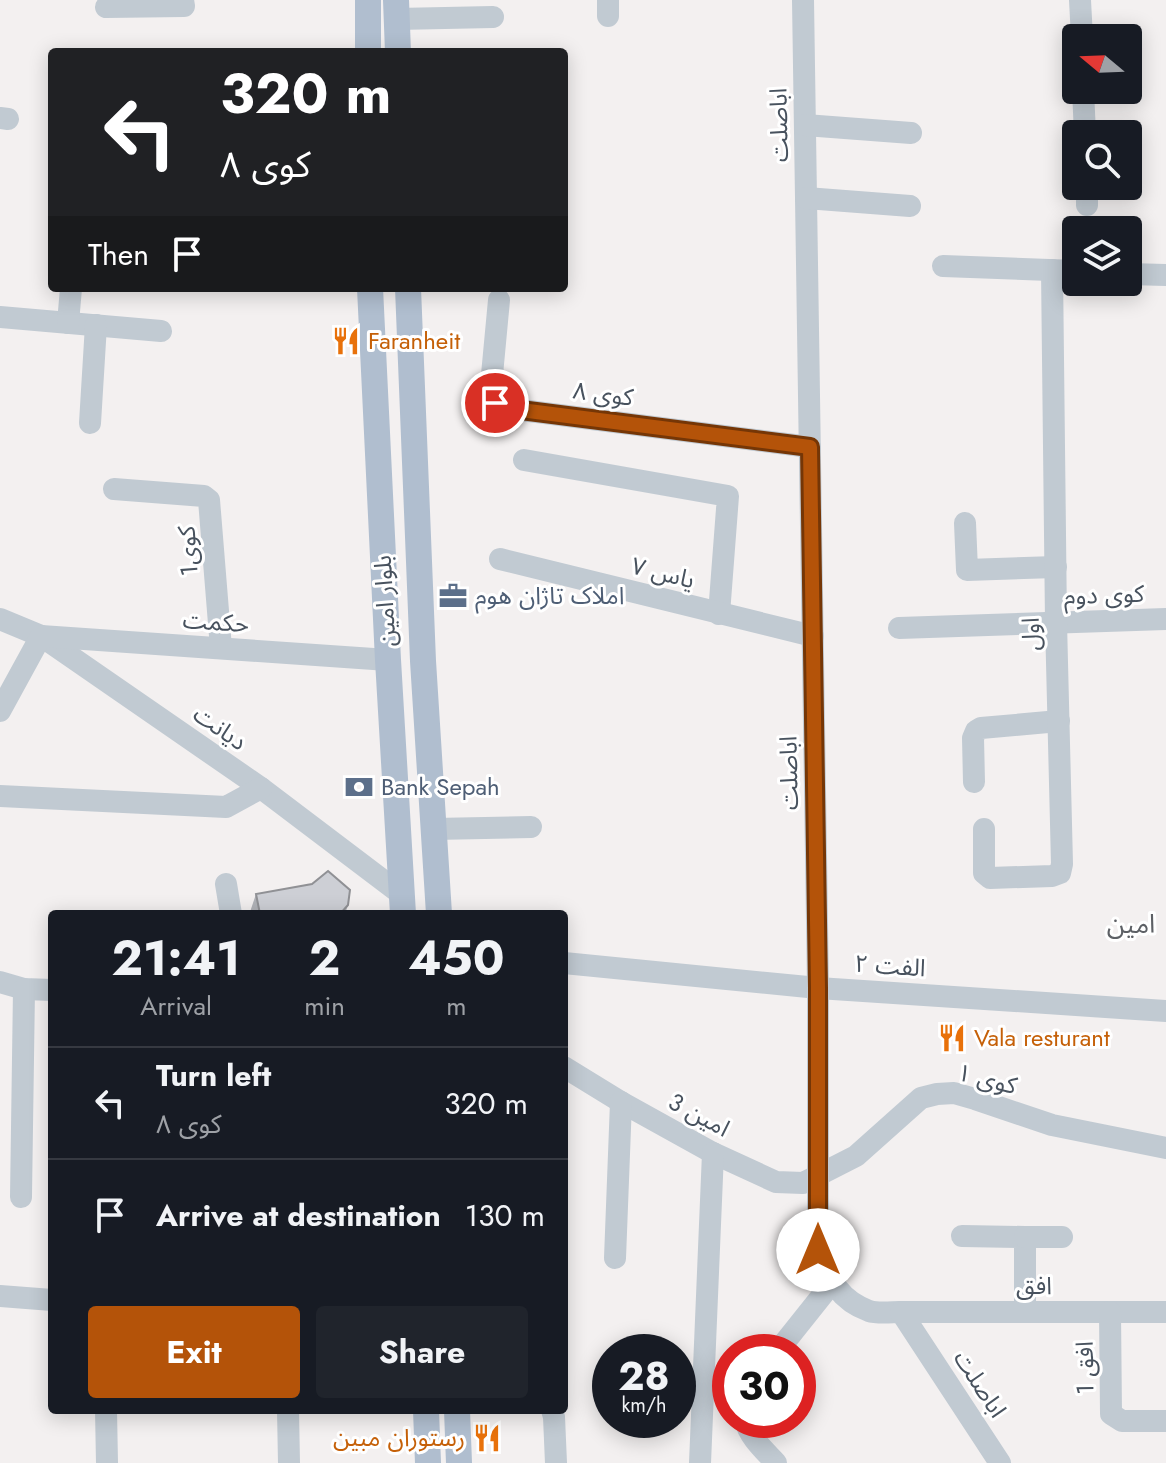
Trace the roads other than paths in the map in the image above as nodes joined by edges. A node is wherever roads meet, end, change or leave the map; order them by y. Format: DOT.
graph roads {
  1 [pos="183,0"];
  2 [pos="368,0"];
  3 [pos="803,0"];
  4 [pos="1080,0"];
  5 [pos="106,7"];
  6 [pos="397,9"];
  7 [pos="493,17"];
  8 [pos="1081,24"];
  9 [pos="368,48"];
  10 [pos="398,48"];
  11 [pos="805,125"];
  12 [pos="911,133"];
  13 [pos="806,198"];
  14 [pos="910,206"];
  15 [pos="943,266"];
  16 [pos="1052,270"];
  17 [pos="1062,270"];
  18 [pos="1142,274"];
  19 [pos="1166,275"];
  20 [pos="71,292"];
  21 [pos="370,292"];
  22 [pos="408,292"];
  23 [pos="499,300"];
  24 [pos="0,317"];
  25 [pos="68,323"];
  26 [pos="96,325"];
  27 [pos="161,331"];
  28 [pos="90,423"];
  29 [pos="810,447"];
  30 [pos="524,460"];
  31 [pos="114,489"];
  32 [pos="965,523"];
  33 [pos="500,559"];
  34 [pos="1056,567"];
  35 [pos="719,614"];
  36 [pos="0,619"];
  37 [pos="1166,619"];
  38 [pos="1056,622"];
  39 [pos="899,628"];
  40 [pos="41,636"];
  41 [pos="813,636"];
  42 [pos="221,648"];
  43 [pos="388,660"];
  44 [pos="423,661"];
  45 [pos="0,711"];
  46 [pos="1059,721"];
  47 [pos="974,782"];
  48 [pos="261,788"];
  49 [pos="0,796"];
  50 [pos="531,827"];
  51 [pos="434,829"];
  52 [pos="984,829"];
  53 [pos="226,884"];
  54 [pos="402,904"];
  55 [pos="230,910"];
  56 [pos="439,910"];
  57 [pos="568,963"];
  58 [pos="0,982"];
  59 [pos="818,988"];
  60 [pos="24,989"];
  61 [pos="48,990"];
  62 [pos="1166,1011"];
  63 [pos="568,1069"];
  64 [pos="621,1102"];
  65 [pos="1166,1148"];
  66 [pos="713,1153"];
  67 [pos="817,1175"];
  68 [pos="21,1197"];
  69 [pos="962,1236"];
  70 [pos="1025,1237"];
  71 [pos="1062,1237"];
  72 [pos="615,1258"];
  73 [pos="832,1283"];
  74 [pos="0,1296"];
  75 [pos="48,1300"];
  76 [pos="901,1312"];
  77 [pos="1025,1312"];
  78 [pos="1110,1312"];
  79 [pos="1166,1312"];
  80 [pos="791,1334"];
  81 [pos="106,1414"];
  82 [pos="288,1414"];
  83 [pos="426,1414"];
  84 [pos="457,1414"];
  85 [pos="553,1414"];
  86 [pos="1166,1421"];
  87 [pos="754,1438"];
  88 [pos="107,1463"];
  89 [pos="289,1463"];
  90 [pos="428,1463"];
  91 [pos="459,1463"];
  92 [pos="556,1463"];
  93 [pos="700,1463"];
  94 [pos="776,1463"];
  95 [pos="1000,1463"];
  1 -- 5 [label="street"];
  2 -- 9 [label="main road"];
  3 -- 11 [label="street, اباصلت"];
  4 -- 8 [label="street"];
  6 -- 7 [label="street"];
  6 -- 10 [label="main road"];
  11 -- 12 [label="street"];
  11 -- 13 [label="street, اباصلت"];
  13 -- 14 [label="street"];
  13 -- 29 [label="street, اباصلت"];
  15 -- 16 [label="street"];
  16 -- 17 [label="street"];
  16 -- 34 [label="street, اول"];
  18 -- 19 [label="street"];
  20 -- 25 [label="street"];
  21 -- 43 [label="main road, بلوار امین"];
  22 -- 44 [label="main road, بلوار امین"];
  23 -- 29 [label="street, کوی ۸"];
  24 -- 25 [label="street"];
  25 -- 26 [label="street"];
  26 -- 27 [label="street"];
  26 -- 28 [label="street"];
  29 -- 41 [label="street, اباصلت"];
  30 -- 35 [label="street"];
  31 -- 42 [label="street, کوی1"];
  32 -- 34 [label="street"];
  33 -- 35 [label="street, یاس ۷"];
  34 -- 38 [label="street, اول"];
  35 -- 41 [label="street, یاس ۷"];
  36 -- 40 [label="street, دیانت"];
  37 -- 38 [label="street, کوی دوم"];
  38 -- 39 [label="street, کوی دوم"];
  38 -- 46 [label="street, اول"];
  40 -- 42 [label="street, حکمت"];
  40 -- 45 [label="street"];
  40 -- 48 [label="street, دیانت"];
  41 -- 59 [label="street, اباصلت"];
  42 -- 43 [label="street, حکمت"];
  43 -- 44 [label="main road"];
  43 -- 54 [label="main road, بلوار امین"];
  44 -- 51 [label="main road, بلوار امین"];
  46 -- 47 [label="street"];
  46 -- 52 [label="street, اول"];
  48 -- 49 [label="street"];
  48 -- 54 [label="street, دیانت"];
  50 -- 51 [label="street"];
  51 -- 56 [label="main road, بلوار امین"];
  53 -- 55 [label="street"];
  57 -- 59 [label="street, الفت ۲"];
  58 -- 60 [label="street"];
  59 -- 62 [label="street, الفت ۲"];
  59 -- 67 [label="street, اباصلت"];
  60 -- 61 [label="street"];
  60 -- 68 [label="street"];
  63 -- 64 [label="street, امین 3"];
  64 -- 66 [label="street, امین 3"];
  64 -- 72 [label="street"];
  65 -- 67 [label="street, کوی ۱"];
  66 -- 67 [label="street, امین 3"];
  66 -- 93 [label="street"];
  67 -- 73 [label="street, اباصلت"];
  69 -- 70 [label="street"];
  70 -- 71 [label="street"];
  70 -- 77 [label="street"];
  73 -- 76 [label="street"];
  73 -- 80 [label="street"];
  74 -- 75 [label="street"];
  76 -- 77 [label="street, افق"];
  76 -- 95 [label="street, اباصلت"];
  77 -- 78 [label="street, افق"];
  78 -- 79 [label="street, افق"];
  78 -- 86 [label="street, افق 1"];
  81 -- 88 [label="street"];
  82 -- 89 [label="street"];
  83 -- 90 [label="main road"];
  84 -- 91 [label="main road"];
  85 -- 92 [label="street"];
  87 -- 94 [label="street"];
}
